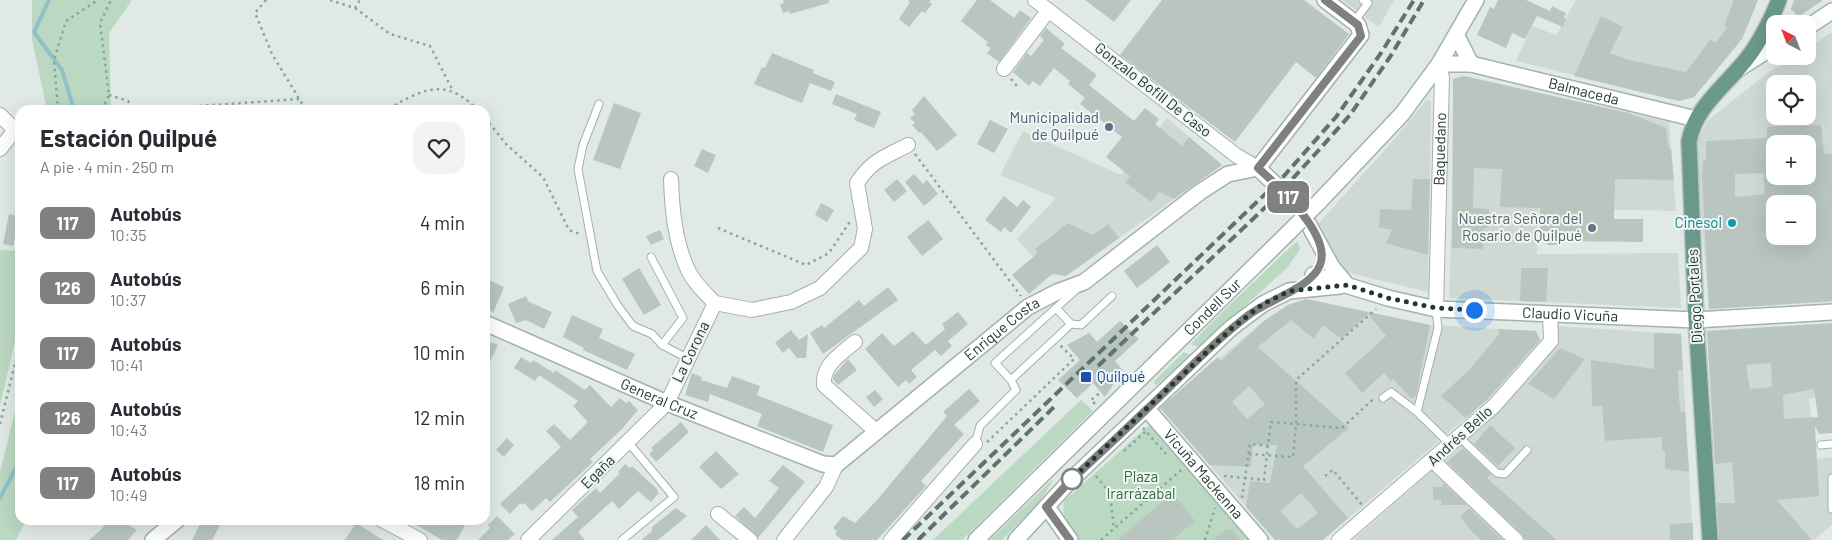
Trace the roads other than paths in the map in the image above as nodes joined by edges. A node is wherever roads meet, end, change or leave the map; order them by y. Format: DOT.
graph roads {
  1 [pos="1035,0"];
  2 [pos="1325,0"];
  3 [pos="1363,0"];
  4 [pos="1476,0"];
  5 [pos="1779,0"];
  6 [pos="1048,11"];
  7 [pos="1832,11"];
  8 [pos="1816,22"];
  9 [pos="1358,29"];
  10 [pos="1457,36"];
  11 [pos="1766,52"];
  12 [pos="1440,64"];
  13 [pos="1471,64"];
  14 [pos="1739,68"];
  15 [pos="1004,69"];
  16 [pos="599,104"];
  17 [pos="0,115"];
  18 [pos="1696,119"];
  19 [pos="15,128"];
  20 [pos="15,133"];
  21 [pos="908,145"];
  22 [pos="0,149"];
  23 [pos="1258,168"];
  24 [pos="671,180"];
  25 [pos="1322,249"];
  26 [pos="651,257"];
  27 [pos="1313,275"];
  28 [pos="1084,282"];
  29 [pos="1347,285"];
  30 [pos="1296,289"];
  31 [pos="1112,296"];
  32 [pos="715,303"];
  33 [pos="1056,308"];
  34 [pos="1436,308"];
  35 [pos="1832,312"];
  36 [pos="1550,314"];
  37 [pos="1696,320"];
  38 [pos="1071,324"];
  39 [pos="490,325"];
  40 [pos="855,342"];
  41 [pos="662,345"];
  42 [pos="687,358"];
  43 [pos="1011,380"];
  44 [pos="1383,398"];
  45 [pos="667,403"];
  46 [pos="1417,412"];
  47 [pos="1152,414"];
  48 [pos="877,432"];
  49 [pos="1455,441"];
  50 [pos="628,442"];
  51 [pos="975,444"];
  52 [pos="1832,444"];
  53 [pos="1821,445"];
  54 [pos="1527,450"];
  55 [pos="1433,461"];
  56 [pos="836,465"];
  57 [pos="1832,478"];
  58 [pos="1046,507"];
  59 [pos="1832,509"];
  60 [pos="718,514"];
  61 [pos="170,525"];
  62 [pos="392,525"];
  63 [pos="153,540"];
  64 [pos="420,540"];
  65 [pos="528,540"];
  66 [pos="622,540"];
  67 [pos="750,540"];
  68 [pos="784,540"];
  69 [pos="891,540"];
  70 [pos="976,540"];
  71 [pos="1016,540"];
  72 [pos="1070,540"];
  73 [pos="1260,540"];
  74 [pos="1339,540"];
  75 [pos="1516,540"];
  76 [pos="1710,540"];
  1 -- 6 [label="street, Gonzalo Bofill De Caso"];
  2 -- 9 [label="street"];
  3 -- 9 [label="lane"];
  4 -- 10 [label="street"];
  5 -- 14 [label="main road, Diego Portales"];
  6 -- 15 [label="street"];
  6 -- 23 [label="street, Gonzalo Bofill De Caso"];
  7 -- 8 [label="street"];
  9 -- 23 [label="street"];
  10 -- 12 [label="street"];
  10 -- 13 [label="street"];
  11 -- 14 [label="street"];
  12 -- 13 [label="street, Balmaceda"];
  12 -- 34 [label="street, Baquedano"];
  12 -- 70 [label="street, Condell Sur, bridge"];
  13 -- 18 [label="street, Balmaceda"];
  14 -- 18 [label="main road, Diego Portales"];
  16 -- 41 [label="lane"];
  17 -- 19 [label="street"];
  18 -- 37 [label="main road, Diego Portales"];
  20 -- 22 [label="street"];
  21 -- 32 [label="street"];
  23 -- 25 [label="street"];
  23 -- 28 [label="street, Enrique Costa"];
  24 -- 32 [label="street"];
  25 -- 27 [label="street"];
  25 -- 29 [label="street"];
  26 -- 41 [label="lane"];
  27 -- 29 [label="street, Claudio Vicuña"];
  27 -- 30 [label="street"];
  28 -- 33 [label="lane"];
  28 -- 48 [label="street, Enrique Costa"];
  29 -- 30 [label="street"];
  29 -- 34 [label="street, Claudio Vicuña"];
  30 -- 47 [label="street"];
  31 -- 38 [label="lane"];
  32 -- 42 [label="street, La Corona"];
  33 -- 38 [label="lane"];
  33 -- 43 [label="lane"];
  34 -- 36 [label="street, Claudio Vicuña"];
  34 -- 46 [label="lane"];
  35 -- 37 [label="street, Claudio Vicuña"];
  36 -- 37 [label="street, Claudio Vicuña"];
  36 -- 49 [label="street, Andrés Bello"];
  37 -- 76 [label="main road, Diego Portales"];
  38 -- 43 [label="lane"];
  39 -- 45 [label="street, General Cruz"];
  40 -- 48 [label="street"];
  41 -- 42 [label="lane"];
  42 -- 45 [label="street, La Corona"];
  43 -- 51 [label="lane"];
  44 -- 46 [label="lane"];
  45 -- 50 [label="street, Egaña"];
  45 -- 56 [label="street, General Cruz"];
  46 -- 49 [label="lane"];
  47 -- 58 [label="street"];
  47 -- 73 [label="street, Vicuña Mackenna"];
  48 -- 56 [label="street, Enrique Costa"];
  49 -- 54 [label="lane"];
  49 -- 55 [label="street, Andrés Bello"];
  50 -- 65 [label="street, Egaña"];
  50 -- 66 [label="lane"];
  51 -- 69 [label="street"];
  52 -- 53 [label="lane"];
  55 -- 74 [label="street, Andrés Bello"];
  55 -- 75 [label="street"];
  56 -- 68 [label="street, Enrique Costa"];
  57 -- 59 [label="lane"];
  58 -- 71 [label="street"];
  58 -- 72 [label="street"];
  60 -- 67 [label="street"];
  61 -- 63 [label="street"];
  62 -- 64 [label="street"];
}
